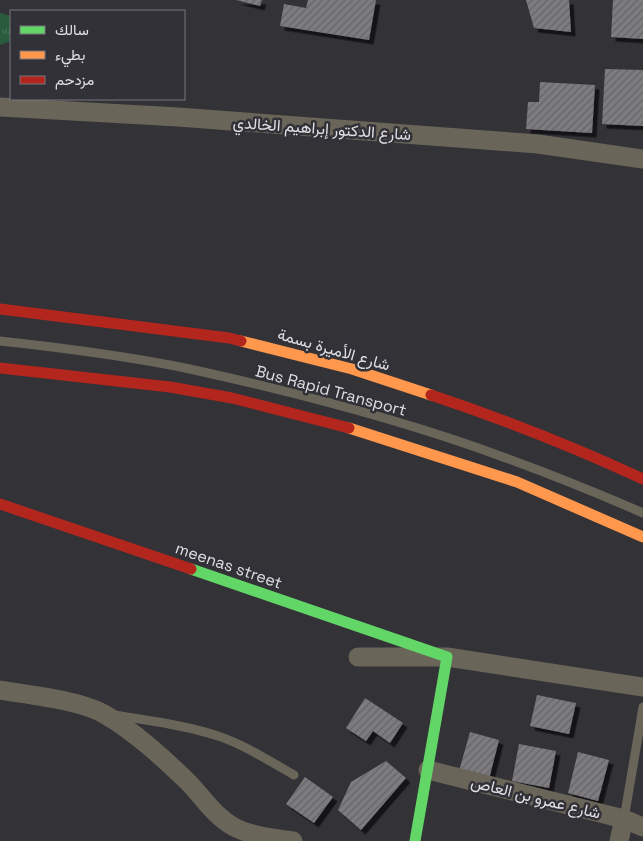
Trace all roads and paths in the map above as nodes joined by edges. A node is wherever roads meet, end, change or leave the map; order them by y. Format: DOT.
graph roads {
  1 [pos="0,107"];
  2 [pos="643,159"];
  3 [pos="0,309"];
  4 [pos="0,341"];
  5 [pos="0,368"];
  6 [pos="643,479"];
  7 [pos="0,504"];
  8 [pos="643,513"];
  9 [pos="643,537"];
  10 [pos="358,657"];
  11 [pos="447,658"];
  12 [pos="643,687"];
  13 [pos="0,690"];
  14 [pos="643,707"];
  15 [pos="103,713"];
  16 [pos="428,770"];
  17 [pos="294,775"];
  18 [pos="624,819"];
  19 [pos="643,826"];
  20 [pos="293,841"];
  21 [pos="415,841"];
  22 [pos="619,841"];
  1 -- 2 [label="street, شارع الدكتور إبراهيم الخالدي"];
  3 -- 6 [label="main road, شارع الأميرة بسمة"];
  4 -- 8 [label="lane, Bus Rapid Transport"];
  5 -- 9 [label="main road"];
  7 -- 11 [label="main road, meenas street"];
  10 -- 11 [label="street"];
  11 -- 12 [label="street"];
  11 -- 16 [label="main road"];
  13 -- 15 [label="street"];
  14 -- 18 [label="lane"];
  15 -- 17 [label="lane"];
  15 -- 20 [label="street"];
  16 -- 18 [label="street, شارع عمرو بن العاص"];
  16 -- 21 [label="main road"];
  18 -- 19 [label="street, شارع عمرو بن العاص"];
  18 -- 22 [label="street"];
}
